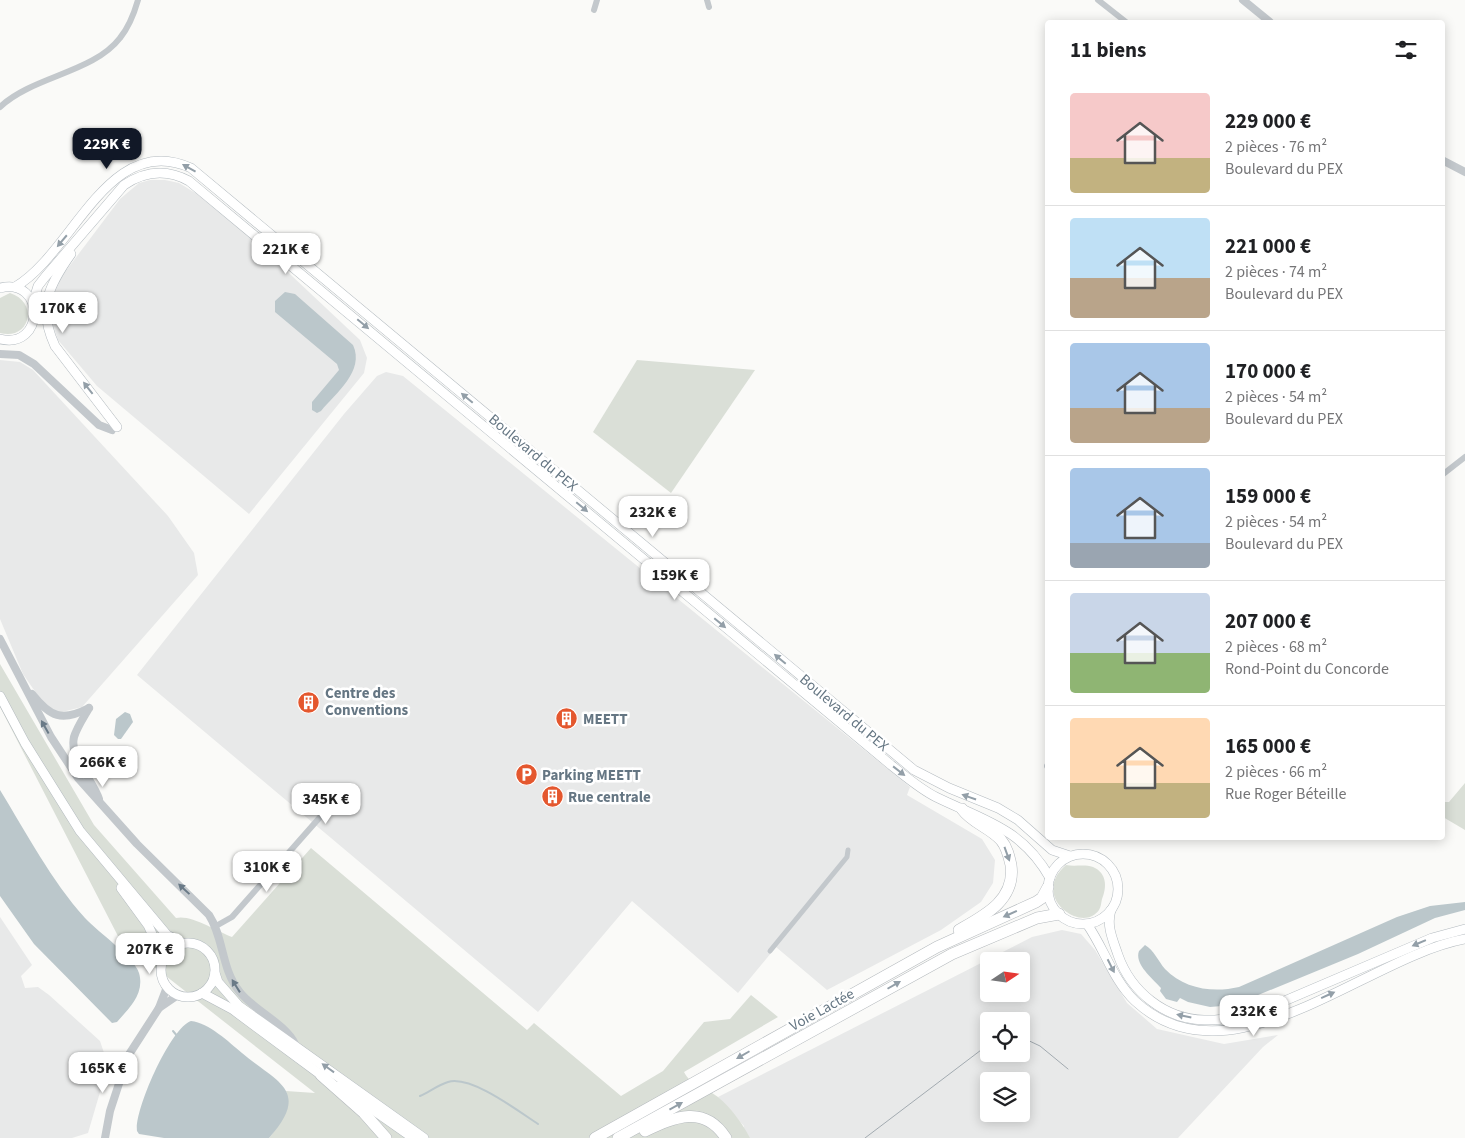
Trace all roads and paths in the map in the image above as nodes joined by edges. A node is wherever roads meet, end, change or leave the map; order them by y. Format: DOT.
graph roads {
  1 [pos="138,0"];
  2 [pos="596,0"];
  3 [pos="1242,0"];
  4 [pos="1103,1"];
  5 [pos="594,10"];
  6 [pos="1124,20"];
  7 [pos="1267,20"];
  8 [pos="0,107"];
  9 [pos="1445,162"];
  10 [pos="1465,172"];
  11 [pos="86,231"];
  12 [pos="5,286"];
  13 [pos="33,302"];
  14 [pos="0,339"];
  15 [pos="0,354"];
  16 [pos="115,429"];
  17 [pos="1465,457"];
  18 [pos="1445,473"];
  19 [pos="0,639"];
  20 [pos="14,669"];
  21 [pos="0,696"];
  22 [pos="336,799"];
  23 [pos="99,800"];
  24 [pos="962,809"];
  25 [pos="848,850"];
  26 [pos="100,855"];
  27 [pos="1070,856"];
  28 [pos="1049,883"];
  29 [pos="1111,910"];
  30 [pos="1059,914"];
  31 [pos="1087,924"];
  32 [pos="216,926"];
  33 [pos="1465,929"];
  34 [pos="1465,940"];
  35 [pos="182,943"];
  36 [pos="770,951"];
  37 [pos="163,958"];
  38 [pos="892,972"];
  39 [pos="215,973"];
  40 [pos="167,987"];
  41 [pos="202,993"];
  42 [pos="178,995"];
  43 [pos="159,1008"];
  44 [pos="295,1044"];
  45 [pos="321,1075"];
  46 [pos="623,1135"];
  47 [pos="105,1138"];
  48 [pos="386,1138"];
  49 [pos="413,1138"];
  50 [pos="424,1138"];
  51 [pos="595,1138"];
  52 [pos="726,1138"];
  1 -- 8 [label="street"];
  2 -- 5 [label="street"];
  3 -- 7 [label="street"];
  4 -- 6 [label="street"];
  9 -- 10 [label="street"];
  11 -- 13 [label="main road, Boulevard du PEX"];
  16 -- 11 [label="main road, one-way"];
  11 -- 24 [label="main road, Boulevard du PEX, one-way"];
  12 -- 13 [label="main road"];
  27 -- 12 [label="main road, Boulevard du PEX, one-way"];
  13 -- 14 [label="main road, Boulevard du PEX"];
  15 -- 16 [label="street"];
  17 -- 18 [label="street"];
  19 -- 20 [label="street"];
  23 -- 20 [label="street, one-way"];
  20 -- 23 [label="street"];
  21 -- 26 [label="main road"];
  22 -- 32 [label="street"];
  32 -- 23 [label="street, one-way"];
  24 -- 28 [label="main road, Boulevard du PEX"];
  24 -- 38 [label="highway, one-way"];
  25 -- 36 [label="street"];
  26 -- 35 [label="main road"];
  26 -- 37 [label="main road"];
  27 -- 28 [label="main road"];
  27 -- 29 [label="main road"];
  28 -- 30 [label="main road"];
  28 -- 38 [label="highway, Voie Lactée, one-way"];
  29 -- 31 [label="main road"];
  33 -- 29 [label="main road, one-way"];
  30 -- 31 [label="main road"];
  46 -- 30 [label="highway, Voie Lactée, one-way"];
  31 -- 34 [label="main road, one-way"];
  44 -- 32 [label="street, one-way"];
  35 -- 37 [label="main road"];
  35 -- 39 [label="main road"];
  37 -- 40 [label="main road"];
  38 -- 51 [label="highway, Voie Lactée, one-way"];
  39 -- 41 [label="main road"];
  39 -- 44 [label="main road"];
  40 -- 42 [label="main road"];
  40 -- 43 [label="street"];
  41 -- 42 [label="main road"];
  41 -- 45 [label="main road"];
  42 -- 43 [label="street"];
  43 -- 47 [label="street"];
  50 -- 44 [label="main road, one-way"];
  45 -- 48 [label="highway"];
  45 -- 49 [label="main road"];
  46 -- 52 [label="highway"];
}
